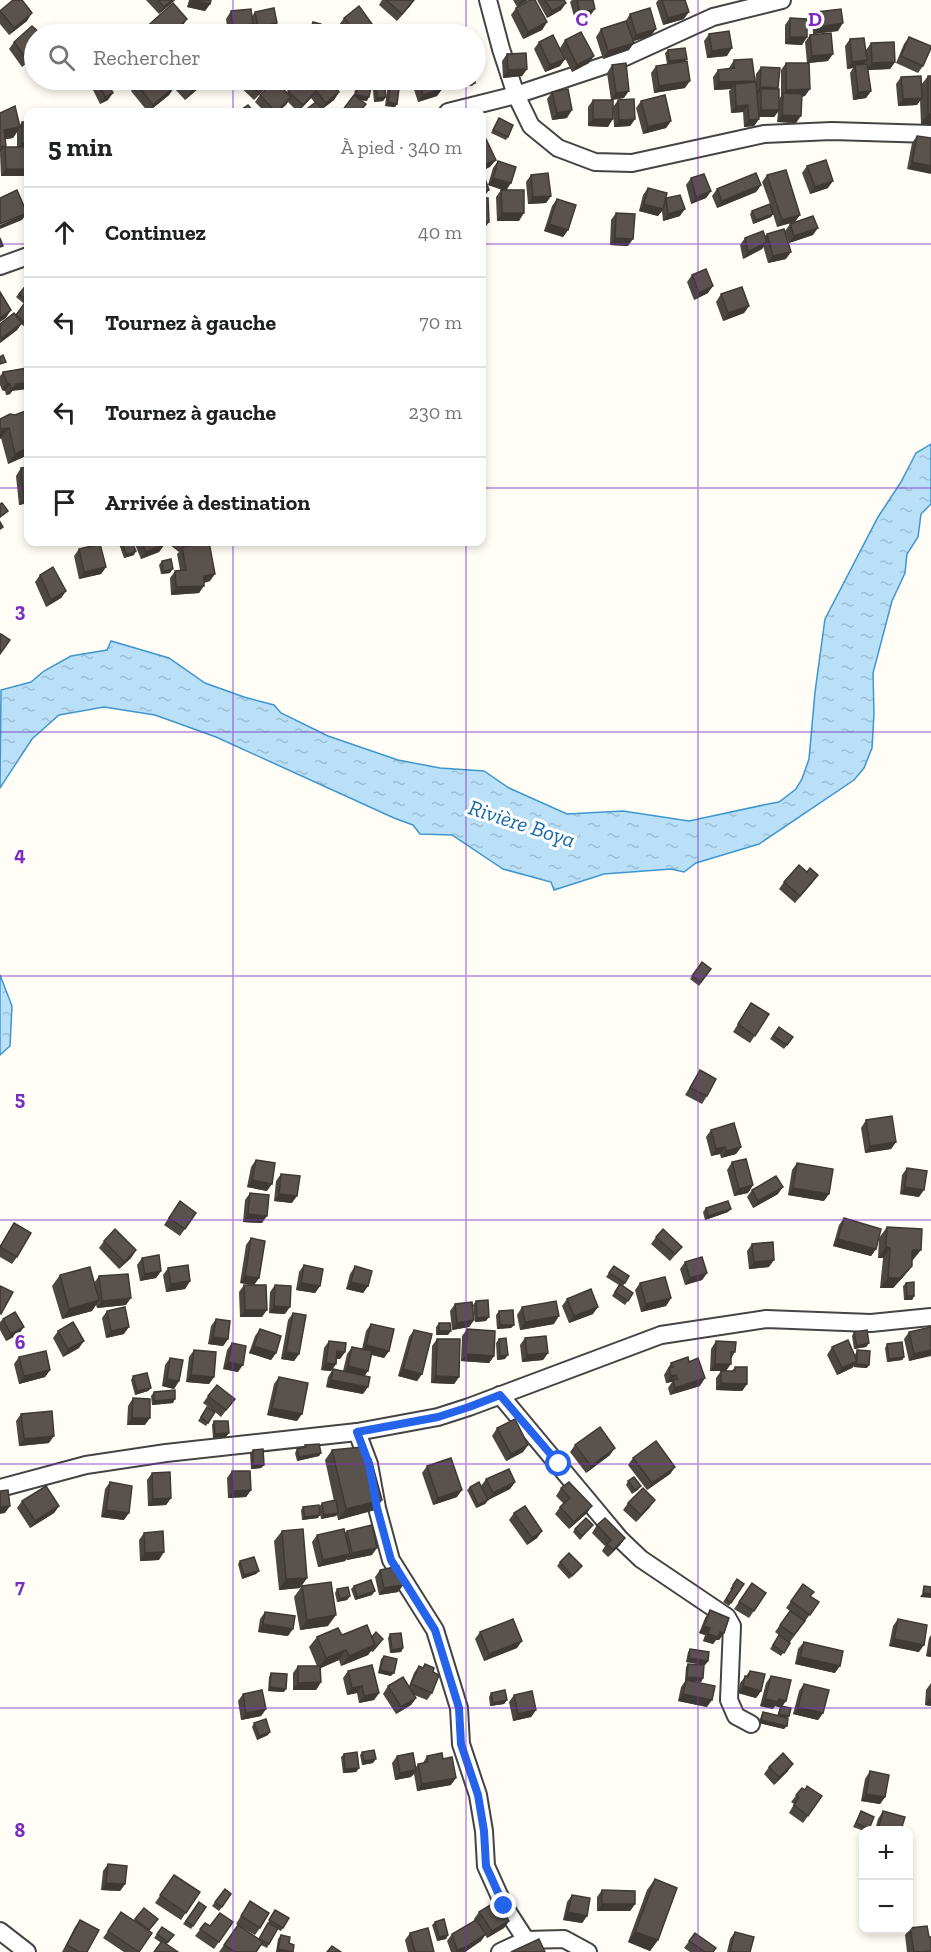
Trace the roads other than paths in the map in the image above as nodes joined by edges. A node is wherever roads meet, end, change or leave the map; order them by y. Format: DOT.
graph roads {
  1 [pos="488,0"];
  2 [pos="782,0"];
  3 [pos="516,94"];
  4 [pos="463,108"];
  5 [pos="931,134"];
  6 [pos="24,257"];
  7 [pos="0,266"];
  8 [pos="931,1317"];
  9 [pos="500,1395"];
  10 [pos="357,1432"];
  11 [pos="0,1488"];
  12 [pos="751,1724"];
  13 [pos="0,1931"];
  14 [pos="526,1940"];
  15 [pos="563,1945"];
  16 [pos="27,1952"];
  17 [pos="500,1952"];
  18 [pos="588,1952"];
  1 -- 3 [label="street"];
  2 -- 3 [label="street"];
  3 -- 4 [label="street"];
  3 -- 5 [label="street"];
  6 -- 7 [label="street"];
  8 -- 9 [label="street"];
  9 -- 10 [label="street"];
  9 -- 12 [label="street"];
  10 -- 11 [label="street"];
  10 -- 14 [label="street"];
  13 -- 16 [label="street"];
  14 -- 15 [label="street"];
  14 -- 17 [label="street"];
  15 -- 18 [label="street"];
}
